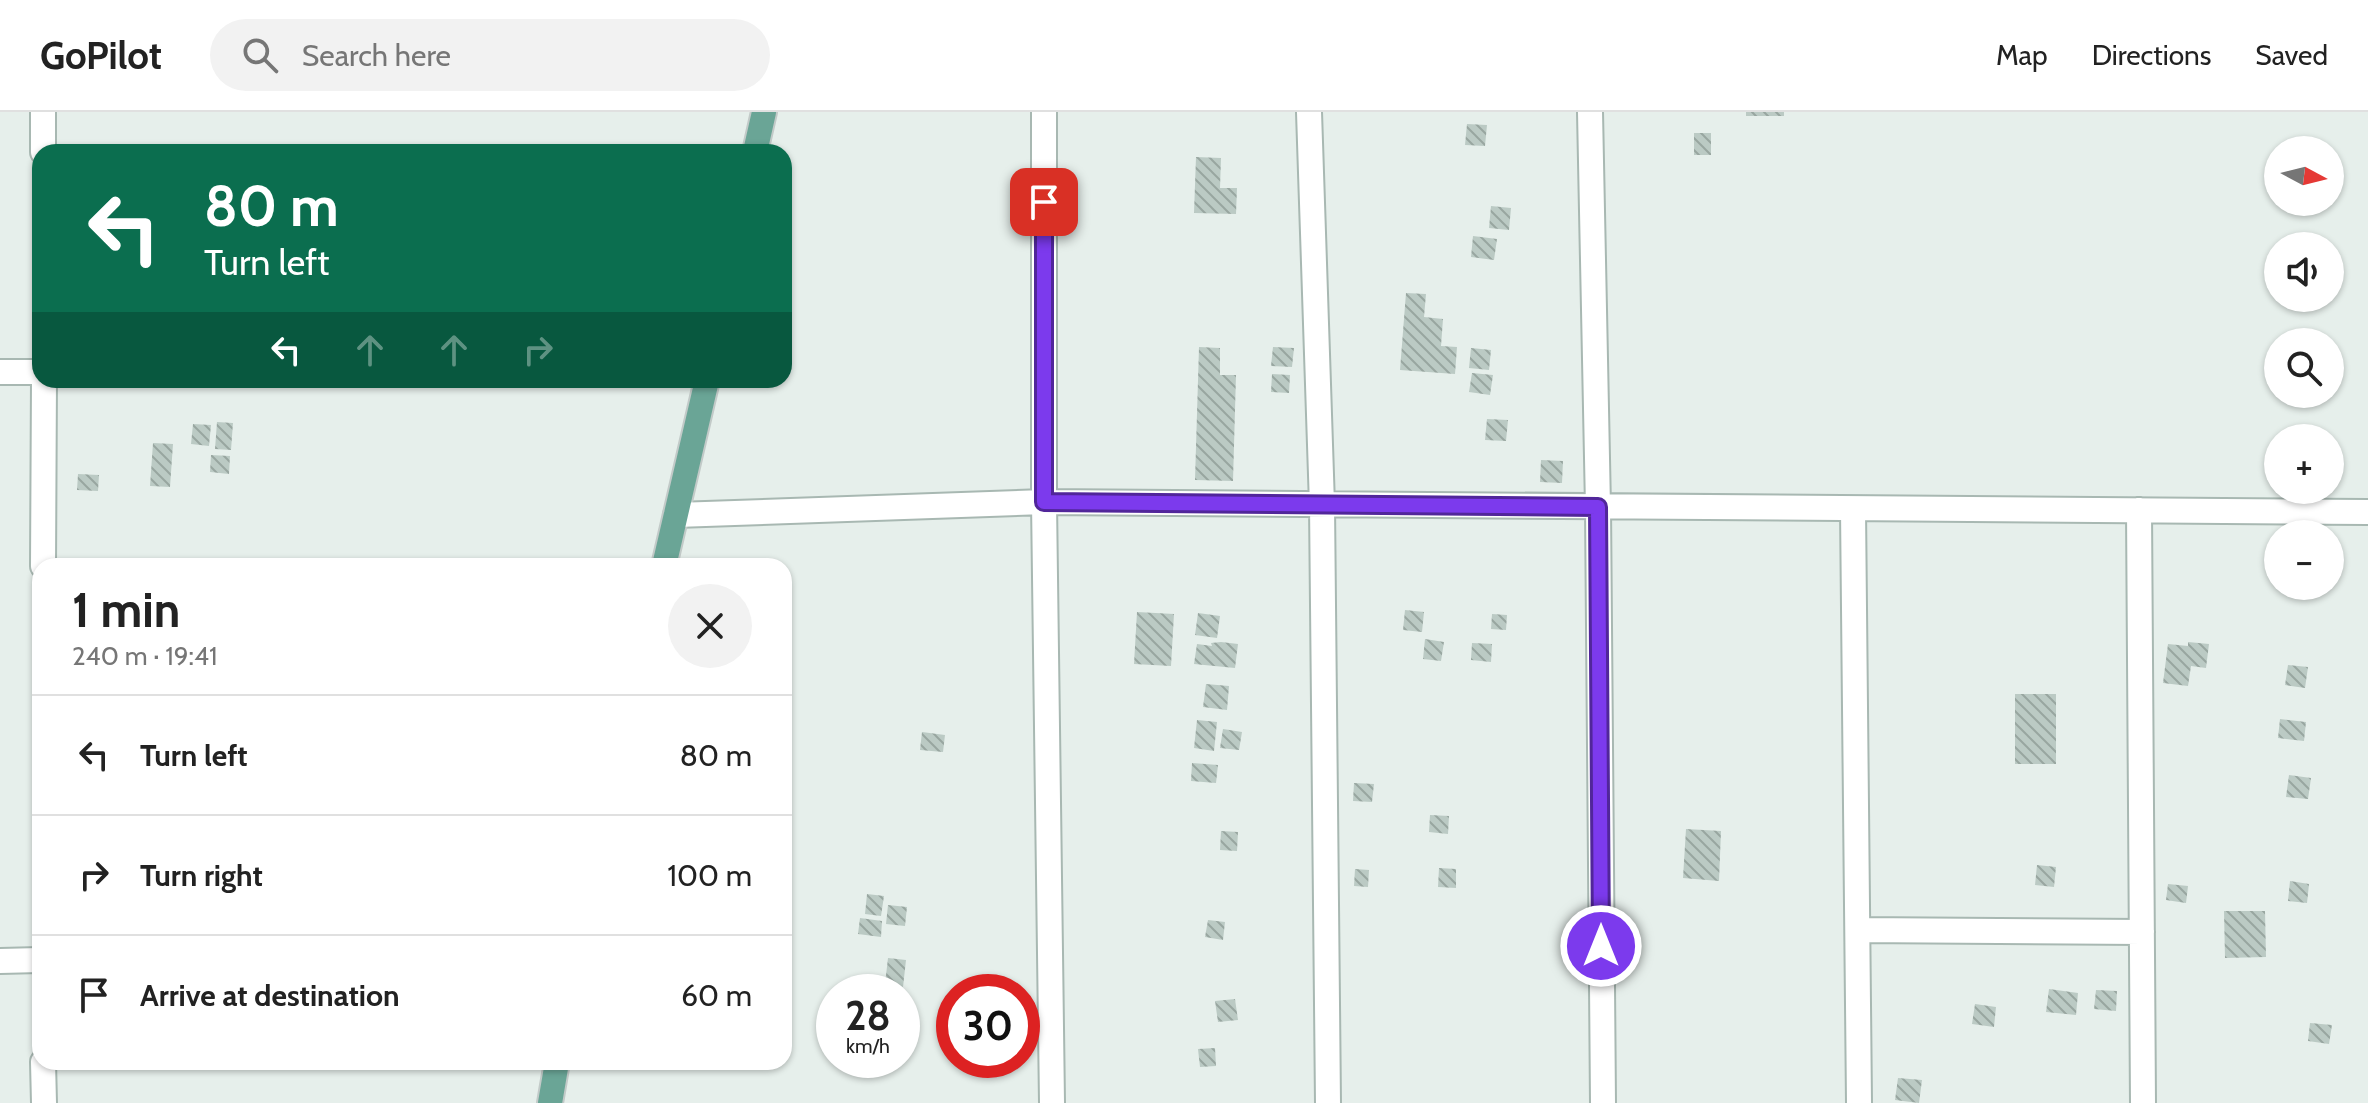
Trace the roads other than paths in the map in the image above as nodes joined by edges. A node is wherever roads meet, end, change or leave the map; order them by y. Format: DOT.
graph roads {
  1 [pos="43,112"];
  2 [pos="764,112"];
  3 [pos="1044,112"];
  4 [pos="1309,112"];
  5 [pos="1590,112"];
  6 [pos="43,144"];
  7 [pos="757,144"];
  8 [pos="0,372"];
  9 [pos="32,372"];
  10 [pos="44,388"];
  11 [pos="705,388"];
  12 [pos="1044,502"];
  13 [pos="1322,505"];
  14 [pos="1598,507"];
  15 [pos="1853,509"];
  16 [pos="2139,510"];
  17 [pos="2368,512"];
  18 [pos="676,515"];
  19 [pos="43,558"];
  20 [pos="666,558"];
  21 [pos="1858,930"];
  22 [pos="2142,932"];
  23 [pos="32,960"];
  24 [pos="0,961"];
  25 [pos="43,1070"];
  26 [pos="556,1070"];
  27 [pos="44,1103"];
  28 [pos="550,1103"];
  29 [pos="1052,1103"];
  30 [pos="1328,1103"];
  31 [pos="1603,1103"];
  32 [pos="1859,1103"];
  33 [pos="2143,1103"];
  1 -- 6 [label="street"];
  2 -- 7 [label="main road"];
  3 -- 12 [label="street"];
  4 -- 13 [label="street"];
  5 -- 14 [label="street"];
  8 -- 9 [label="street"];
  10 -- 19 [label="street"];
  11 -- 18 [label="main road"];
  12 -- 13 [label="street"];
  12 -- 18 [label="street"];
  12 -- 29 [label="street"];
  13 -- 14 [label="street"];
  13 -- 30 [label="street"];
  14 -- 15 [label="street"];
  14 -- 31 [label="street"];
  15 -- 16 [label="street"];
  15 -- 21 [label="street"];
  16 -- 17 [label="street"];
  16 -- 22 [label="street"];
  18 -- 20 [label="main road"];
  21 -- 22 [label="street"];
  21 -- 32 [label="street"];
  22 -- 33 [label="street"];
  23 -- 24 [label="street"];
  25 -- 27 [label="street"];
  26 -- 28 [label="main road"];
}
